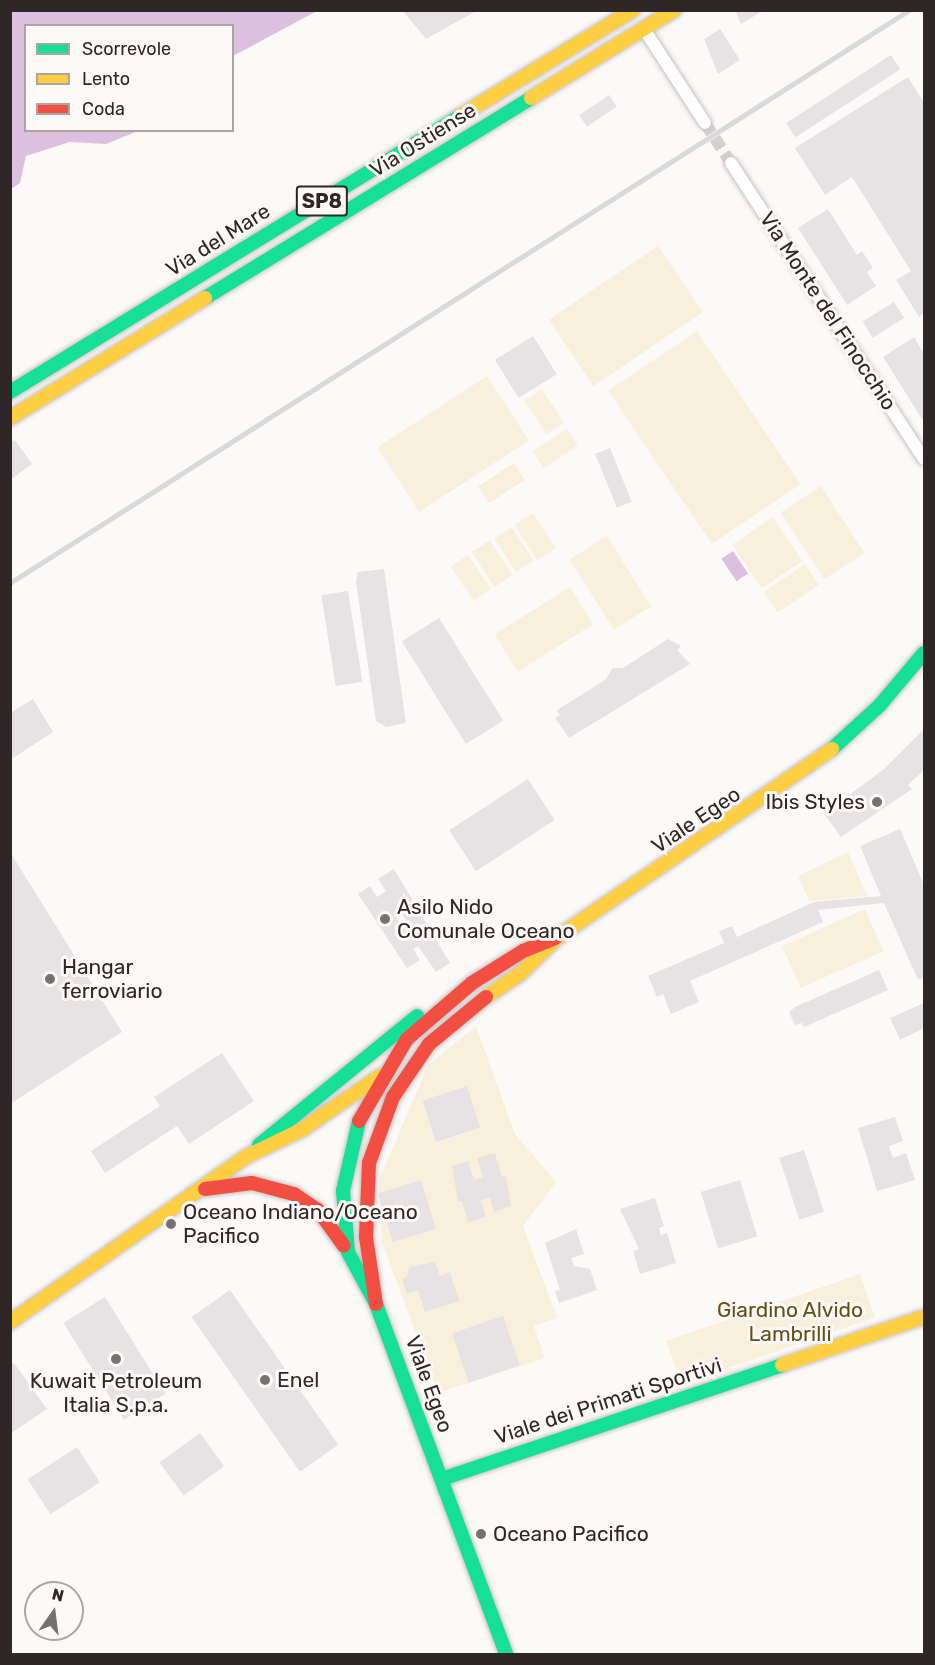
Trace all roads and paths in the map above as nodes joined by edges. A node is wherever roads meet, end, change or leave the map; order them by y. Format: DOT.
graph roads {
  1 [pos="633,10"];
  2 [pos="674,10"];
  3 [pos="645,29"];
  4 [pos="705,123"];
  5 [pos="731,163"];
  6 [pos="10,392"];
  7 [pos="10,418"];
  8 [pos="924,459"];
  9 [pos="924,653"];
  10 [pos="559,936"];
  11 [pos="464,989"];
  12 [pos="429,1044"];
  13 [pos="383,1074"];
  14 [pos="343,1076"];
  15 [pos="393,1097"];
  16 [pos="247,1156"];
  17 [pos="198,1191"];
  18 [pos="348,1252"];
  19 [pos="376,1304"];
  20 [pos="924,1317"];
  21 [pos="10,1322"];
  22 [pos="442,1479"];
  23 [pos="507,1654"];
  1 -- 6 [label="main road, Via del Mare / SP8"];
  2 -- 3 [label="main road, Via Ostiense"];
  3 -- 4 [label="street"];
  3 -- 7 [label="main road, Via Ostiense"];
  5 -- 8 [label="street, Via Monte del Finocchio"];
  9 -- 10 [label="main road, Viale Egeo"];
  10 -- 11 [label="main road, Viale Egeo"];
  10 -- 12 [label="main road, Viale Egeo"];
  11 -- 13 [label="main road, Viale Egeo"];
  11 -- 14 [label="main road"];
  12 -- 13 [label="main road, Viale Egeo"];
  12 -- 15 [label="main road, Viale Egeo"];
  13 -- 14 [label="main road"];
  13 -- 15 [label="main road"];
  13 -- 16 [label="main road"];
  13 -- 18 [label="main road, Viale Egeo"];
  14 -- 16 [label="main road"];
  15 -- 19 [label="main road, Viale Egeo"];
  16 -- 17 [label="main road"];
  17 -- 18 [label="main road"];
  17 -- 21 [label="main road"];
  18 -- 19 [label="main road, Viale Egeo"];
  19 -- 22 [label="main road, Viale Egeo"];
  20 -- 22 [label="main road, Viale dei Primati Sportivi"];
  22 -- 23 [label="main road, Viale Egeo"];
}
